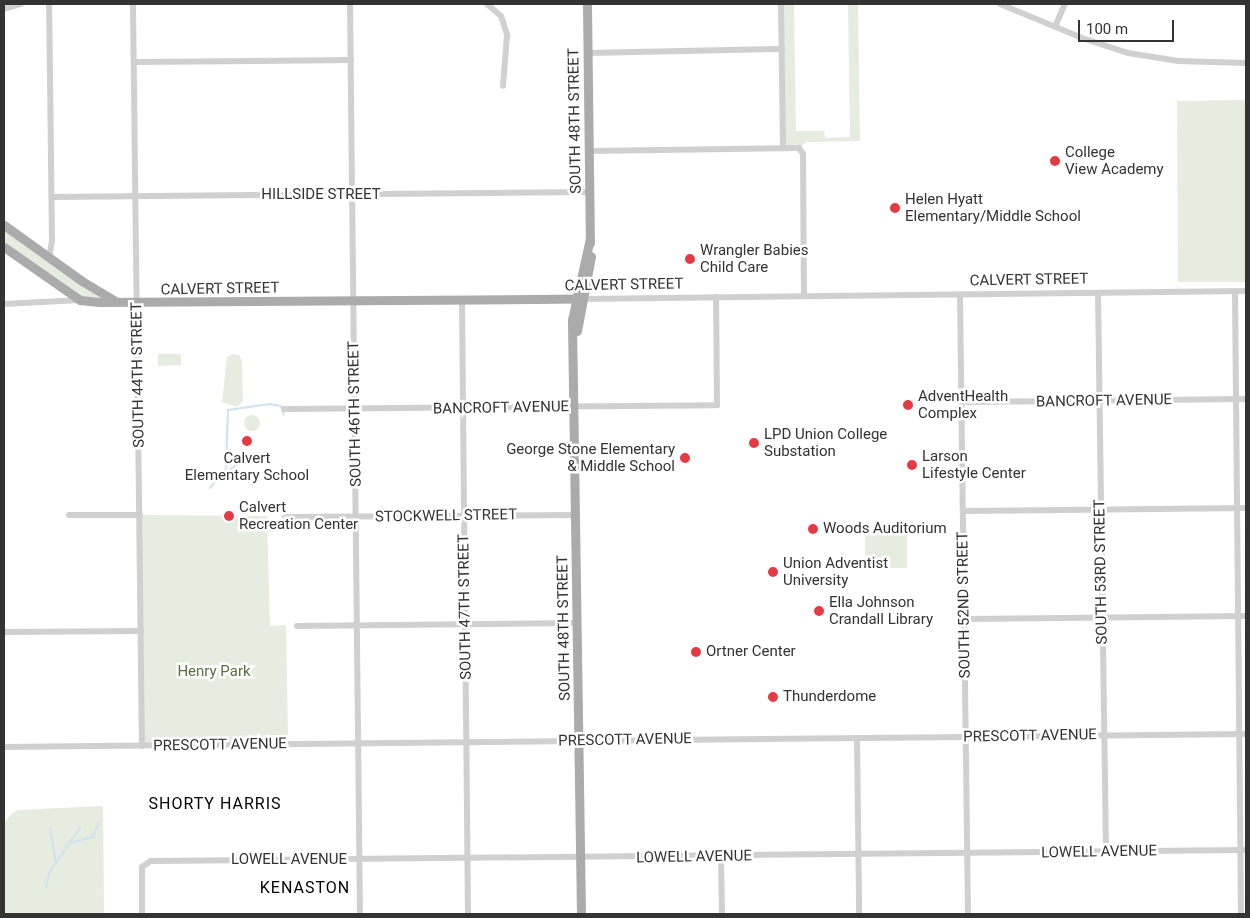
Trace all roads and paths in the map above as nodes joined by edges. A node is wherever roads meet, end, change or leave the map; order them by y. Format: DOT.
graph roads {
  1 [pos="20,4"];
  2 [pos="49,4"];
  3 [pos="133,4"];
  4 [pos="350,4"];
  5 [pos="488,4"];
  6 [pos="587,4"];
  7 [pos="781,4"];
  8 [pos="1000,4"];
  9 [pos="1065,4"];
  10 [pos="4,9"];
  11 [pos="1055,27"];
  12 [pos="782,49"];
  13 [pos="587,52"];
  14 [pos="351,60"];
  15 [pos="134,62"];
  16 [pos="1246,63"];
  17 [pos="503,86"];
  18 [pos="783,146"];
  19 [pos="589,151"];
  20 [pos="590,192"];
  21 [pos="352,195"];
  22 [pos="135,196"];
  23 [pos="52,197"];
  24 [pos="4,225"];
  25 [pos="4,247"];
  26 [pos="48,258"];
  27 [pos="1246,291"];
  28 [pos="1235,292"];
  29 [pos="1098,293"];
  30 [pos="960,295"];
  31 [pos="804,296"];
  32 [pos="716,297"];
  33 [pos="579,299"];
  34 [pos="80,300"];
  35 [pos="462,301"];
  36 [pos="117,302"];
  37 [pos="353,302"];
  38 [pos="4,304"];
  39 [pos="137,304"];
  40 [pos="1237,400"];
  41 [pos="1246,400"];
  42 [pos="1099,401"];
  43 [pos="962,402"];
  44 [pos="576,407"];
  45 [pos="284,409"];
  46 [pos="463,409"];
  47 [pos="354,410"];
  48 [pos="1238,508"];
  49 [pos="1246,508"];
  50 [pos="1100,509"];
  51 [pos="963,511"];
  52 [pos="69,515"];
  53 [pos="576,515"];
  54 [pos="140,516"];
  55 [pos="285,516"];
  56 [pos="464,516"];
  57 [pos="356,517"];
  58 [pos="1243,616"];
  59 [pos="1102,618"];
  60 [pos="964,619"];
  61 [pos="577,623"];
  62 [pos="465,624"];
  63 [pos="357,625"];
  64 [pos="297,626"];
  65 [pos="141,631"];
  66 [pos="4,632"];
  67 [pos="1244,734"];
  68 [pos="1103,735"];
  69 [pos="965,737"];
  70 [pos="857,738"];
  71 [pos="579,741"];
  72 [pos="466,742"];
  73 [pos="358,743"];
  74 [pos="142,746"];
  75 [pos="4,747"];
  76 [pos="1244,850"];
  77 [pos="1106,852"];
  78 [pos="968,854"];
  79 [pos="858,855"];
  80 [pos="721,857"];
  81 [pos="580,858"];
  82 [pos="468,859"];
  83 [pos="359,860"];
  84 [pos="142,914"];
  85 [pos="360,914"];
  86 [pos="468,914"];
  87 [pos="581,914"];
  88 [pos="722,914"];
  89 [pos="859,914"];
  90 [pos="968,914"];
  91 [pos="1241,914"];
  1 -- 10 [label="street"];
  2 -- 23 [label="street"];
  3 -- 15 [label="street, SOUTH 44TH STREET"];
  4 -- 14 [label="street, SOUTH 46TH STREET"];
  5 -- 17 [label="street"];
  6 -- 13 [label="main road, SOUTH 48TH STREET"];
  7 -- 12 [label="street"];
  8 -- 11 [label="street"];
  9 -- 11 [label="street"];
  11 -- 16 [label="street"];
  12 -- 13 [label="street"];
  12 -- 18 [label="street"];
  13 -- 19 [label="main road, SOUTH 48TH STREET"];
  14 -- 15 [label="street"];
  14 -- 21 [label="street, SOUTH 46TH STREET"];
  15 -- 22 [label="street, SOUTH 44TH STREET"];
  18 -- 19 [label="street"];
  18 -- 31 [label="street"];
  19 -- 20 [label="main road, SOUTH 48TH STREET"];
  20 -- 21 [label="street, HILLSIDE STREET"];
  20 -- 33 [label="main road, SOUTH 48TH STREET"];
  21 -- 22 [label="street, HILLSIDE STREET"];
  21 -- 37 [label="street, SOUTH 46TH STREET"];
  22 -- 23 [label="street, HILLSIDE STREET"];
  22 -- 39 [label="street, SOUTH 44TH STREET"];
  23 -- 26 [label="street"];
  24 -- 26 [label="main road"];
  25 -- 34 [label="main road"];
  26 -- 36 [label="main road"];
  27 -- 28 [label="street, CALVERT STREET"];
  28 -- 29 [label="street, CALVERT STREET"];
  28 -- 40 [label="street"];
  29 -- 30 [label="street, CALVERT STREET"];
  29 -- 42 [label="street, SOUTH 53RD STREET"];
  30 -- 31 [label="street, CALVERT STREET"];
  30 -- 43 [label="street, SOUTH 52ND STREET"];
  31 -- 32 [label="street, CALVERT STREET"];
  32 -- 33 [label="street, CALVERT STREET"];
  32 -- 44 [label="street, BANCROFT AVENUE"];
  33 -- 35 [label="main road, CALVERT STREET"];
  33 -- 44 [label="main road, SOUTH 48TH STREET"];
  34 -- 36 [label="main road, CALVERT STREET"];
  34 -- 38 [label="street, CALVERT STREET"];
  35 -- 37 [label="main road, CALVERT STREET"];
  35 -- 46 [label="street, SOUTH 47TH STREET"];
  36 -- 39 [label="main road, CALVERT STREET"];
  37 -- 39 [label="main road, CALVERT STREET"];
  37 -- 47 [label="street, SOUTH 46TH STREET"];
  39 -- 54 [label="street, SOUTH 44TH STREET"];
  40 -- 41 [label="street, BANCROFT AVENUE"];
  40 -- 42 [label="street, BANCROFT AVENUE"];
  40 -- 48 [label="street"];
  42 -- 43 [label="street, BANCROFT AVENUE"];
  42 -- 50 [label="street, SOUTH 53RD STREET"];
  43 -- 51 [label="street, SOUTH 52ND STREET"];
  44 -- 46 [label="street, BANCROFT AVENUE"];
  44 -- 53 [label="main road, SOUTH 48TH STREET"];
  45 -- 47 [label="street, BANCROFT AVENUE"];
  46 -- 47 [label="street, BANCROFT AVENUE"];
  46 -- 56 [label="street, SOUTH 47TH STREET"];
  47 -- 57 [label="street, SOUTH 46TH STREET"];
  48 -- 49 [label="street"];
  48 -- 50 [label="street"];
  48 -- 58 [label="street"];
  50 -- 51 [label="street"];
  50 -- 59 [label="street, SOUTH 53RD STREET"];
  51 -- 60 [label="street, SOUTH 52ND STREET"];
  52 -- 54 [label="street"];
  53 -- 56 [label="street, STOCKWELL STREET"];
  53 -- 61 [label="main road, SOUTH 48TH STREET"];
  54 -- 65 [label="street, SOUTH 44TH STREET"];
  55 -- 57 [label="street, STOCKWELL STREET"];
  56 -- 57 [label="street, STOCKWELL STREET"];
  56 -- 62 [label="street, SOUTH 47TH STREET"];
  57 -- 63 [label="street, SOUTH 46TH STREET"];
  58 -- 59 [label="street"];
  58 -- 67 [label="street"];
  59 -- 60 [label="street"];
  59 -- 68 [label="street, SOUTH 53RD STREET"];
  60 -- 69 [label="street, SOUTH 52ND STREET"];
  61 -- 62 [label="street"];
  61 -- 71 [label="main road, SOUTH 48TH STREET"];
  62 -- 63 [label="street"];
  62 -- 72 [label="street, SOUTH 47TH STREET"];
  63 -- 64 [label="street"];
  63 -- 73 [label="street, SOUTH 46TH STREET"];
  65 -- 66 [label="street"];
  65 -- 74 [label="street, SOUTH 44TH STREET"];
  67 -- 68 [label="street, PRESCOTT AVENUE"];
  67 -- 76 [label="street"];
  68 -- 69 [label="street, PRESCOTT AVENUE"];
  68 -- 77 [label="street, SOUTH 53RD STREET"];
  69 -- 70 [label="street, PRESCOTT AVENUE"];
  69 -- 78 [label="street, SOUTH 52ND STREET"];
  70 -- 71 [label="street, PRESCOTT AVENUE"];
  70 -- 79 [label="street"];
  71 -- 72 [label="street, PRESCOTT AVENUE"];
  71 -- 81 [label="main road, SOUTH 48TH STREET"];
  72 -- 73 [label="street, PRESCOTT AVENUE"];
  72 -- 82 [label="street, SOUTH 47TH STREET"];
  73 -- 74 [label="street, PRESCOTT AVENUE"];
  73 -- 83 [label="street, SOUTH 46TH STREET"];
  74 -- 75 [label="street, PRESCOTT AVENUE"];
  76 -- 77 [label="street, LOWELL AVENUE"];
  76 -- 91 [label="street"];
  77 -- 78 [label="street, LOWELL AVENUE"];
  78 -- 79 [label="street, LOWELL AVENUE"];
  78 -- 90 [label="street, SOUTH 52ND STREET"];
  79 -- 80 [label="street, LOWELL AVENUE"];
  79 -- 89 [label="street"];
  80 -- 81 [label="street, LOWELL AVENUE"];
  80 -- 88 [label="street"];
  81 -- 82 [label="street, LOWELL AVENUE"];
  81 -- 87 [label="main road, SOUTH 48TH STREET"];
  82 -- 83 [label="street, LOWELL AVENUE"];
  82 -- 86 [label="street, SOUTH 47TH STREET"];
  83 -- 84 [label="street, LOWELL AVENUE"];
  83 -- 85 [label="street, SOUTH 46TH STREET"];
}
